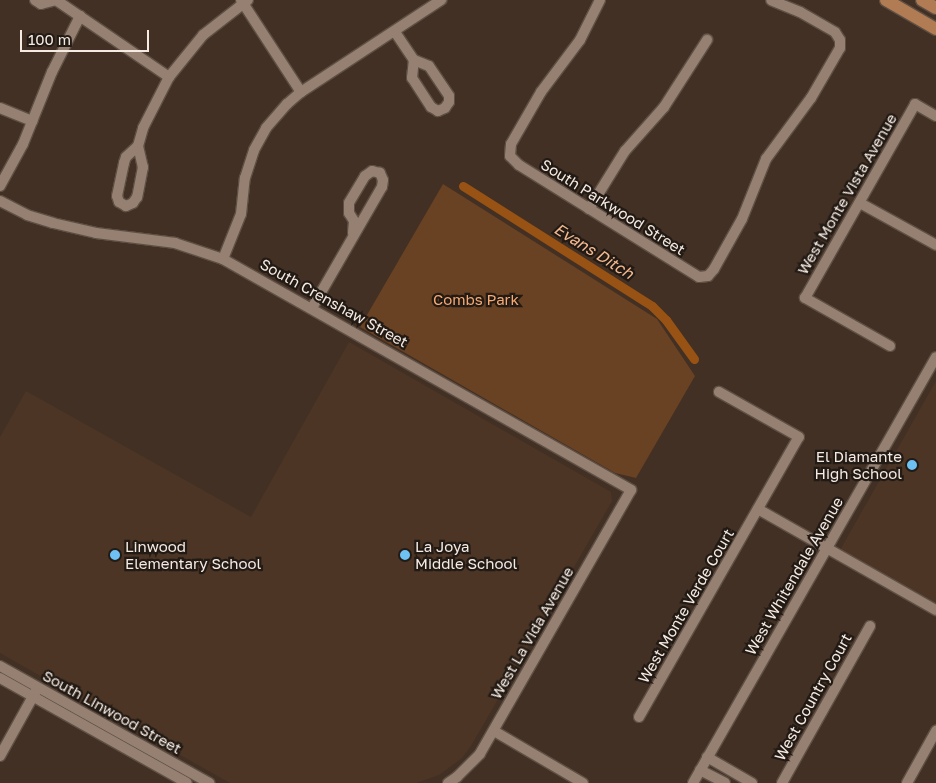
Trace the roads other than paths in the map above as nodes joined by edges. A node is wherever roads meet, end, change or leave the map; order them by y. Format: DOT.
graph roads {
  1 [pos="35,0"];
  2 [pos="56,0"];
  3 [pos="441,0"];
  4 [pos="600,0"];
  5 [pos="770,0"];
  6 [pos="886,0"];
  7 [pos="922,0"];
  8 [pos="244,1"];
  9 [pos="936,8"];
  10 [pos="80,16"];
  11 [pos="936,30"];
  12 [pos="395,32"];
  13 [pos="707,40"];
  14 [pos="414,60"];
  15 [pos="169,77"];
  16 [pos="301,92"];
  17 [pos="0,108"];
  18 [pos="936,116"];
  19 [pos="32,121"];
  20 [pos="138,146"];
  21 [pos="0,186"];
  22 [pos="0,201"];
  23 [pos="860,203"];
  24 [pos="589,209"];
  25 [pos="353,233"];
  26 [pos="936,245"];
  27 [pos="224,259"];
  28 [pos="312,308"];
  29 [pos="890,346"];
  30 [pos="936,357"];
  31 [pos="719,392"];
  32 [pos="631,490"];
  33 [pos="758,509"];
  34 [pos="827,548"];
  35 [pos="936,610"];
  36 [pos="870,626"];
  37 [pos="0,666"];
  38 [pos="0,678"];
  39 [pos="36,692"];
  40 [pos="639,717"];
  41 [pos="494,731"];
  42 [pos="936,732"];
  43 [pos="132,752"];
  44 [pos="0,756"];
  45 [pos="707,757"];
  46 [pos="700,770"];
  47 [pos="187,783"];
  48 [pos="196,783"];
  49 [pos="208,783"];
  50 [pos="448,783"];
  51 [pos="582,783"];
  52 [pos="693,783"];
  53 [pos="725,783"];
  54 [pos="752,783"];
  55 [pos="782,783"];
  56 [pos="907,783"];
  1 -- 2 [label="street"];
  2 -- 10 [label="street"];
  3 -- 12 [label="street"];
  4 -- 24 [label="street, South Parkwood Street"];
  5 -- 24 [label="street, South Parkwood Street"];
  6 -- 11 [label="main road"];
  7 -- 9 [label="main road"];
  8 -- 15 [label="street"];
  8 -- 16 [label="street"];
  10 -- 15 [label="street"];
  10 -- 19 [label="street"];
  12 -- 14 [label="street"];
  12 -- 16 [label="street"];
  13 -- 24 [label="street"];
  14 -- 14 [label="street"];
  15 -- 20 [label="street"];
  16 -- 27 [label="street"];
  17 -- 19 [label="street"];
  18 -- 23 [label="street, West Monte Vista Avenue"];
  19 -- 21 [label="street"];
  20 -- 20 [label="street"];
  22 -- 27 [label="street, South Crenshaw Street"];
  23 -- 26 [label="street"];
  23 -- 29 [label="street, West Monte Vista Avenue"];
  25 -- 25 [label="street"];
  25 -- 28 [label="street"];
  27 -- 28 [label="street, South Crenshaw Street"];
  28 -- 32 [label="street, South Crenshaw Street"];
  30 -- 34 [label="street, West Whitendale Avenue"];
  31 -- 33 [label="street, West Monte Verde Court"];
  32 -- 41 [label="street, West La Vida Avenue"];
  33 -- 34 [label="street"];
  33 -- 40 [label="street, West Monte Verde Court"];
  34 -- 35 [label="street"];
  34 -- 45 [label="street, West Whitendale Avenue"];
  36 -- 55 [label="street, West Country Court"];
  37 -- 39 [label="street, South Linwood Street"];
  38 -- 39 [label="street, South Linwood Street"];
  39 -- 43 [label="street, South Linwood Street"];
  39 -- 44 [label="street"];
  39 -- 49 [label="street, South Linwood Street"];
  41 -- 50 [label="street, West La Vida Avenue"];
  41 -- 51 [label="street"];
  42 -- 56 [label="street"];
  43 -- 47 [label="street, South Linwood Street"];
  43 -- 48 [label="street"];
  45 -- 46 [label="street, West Whitendale Avenue"];
  45 -- 54 [label="street"];
  46 -- 52 [label="street, West Whitendale Avenue"];
  46 -- 53 [label="street"];
}
